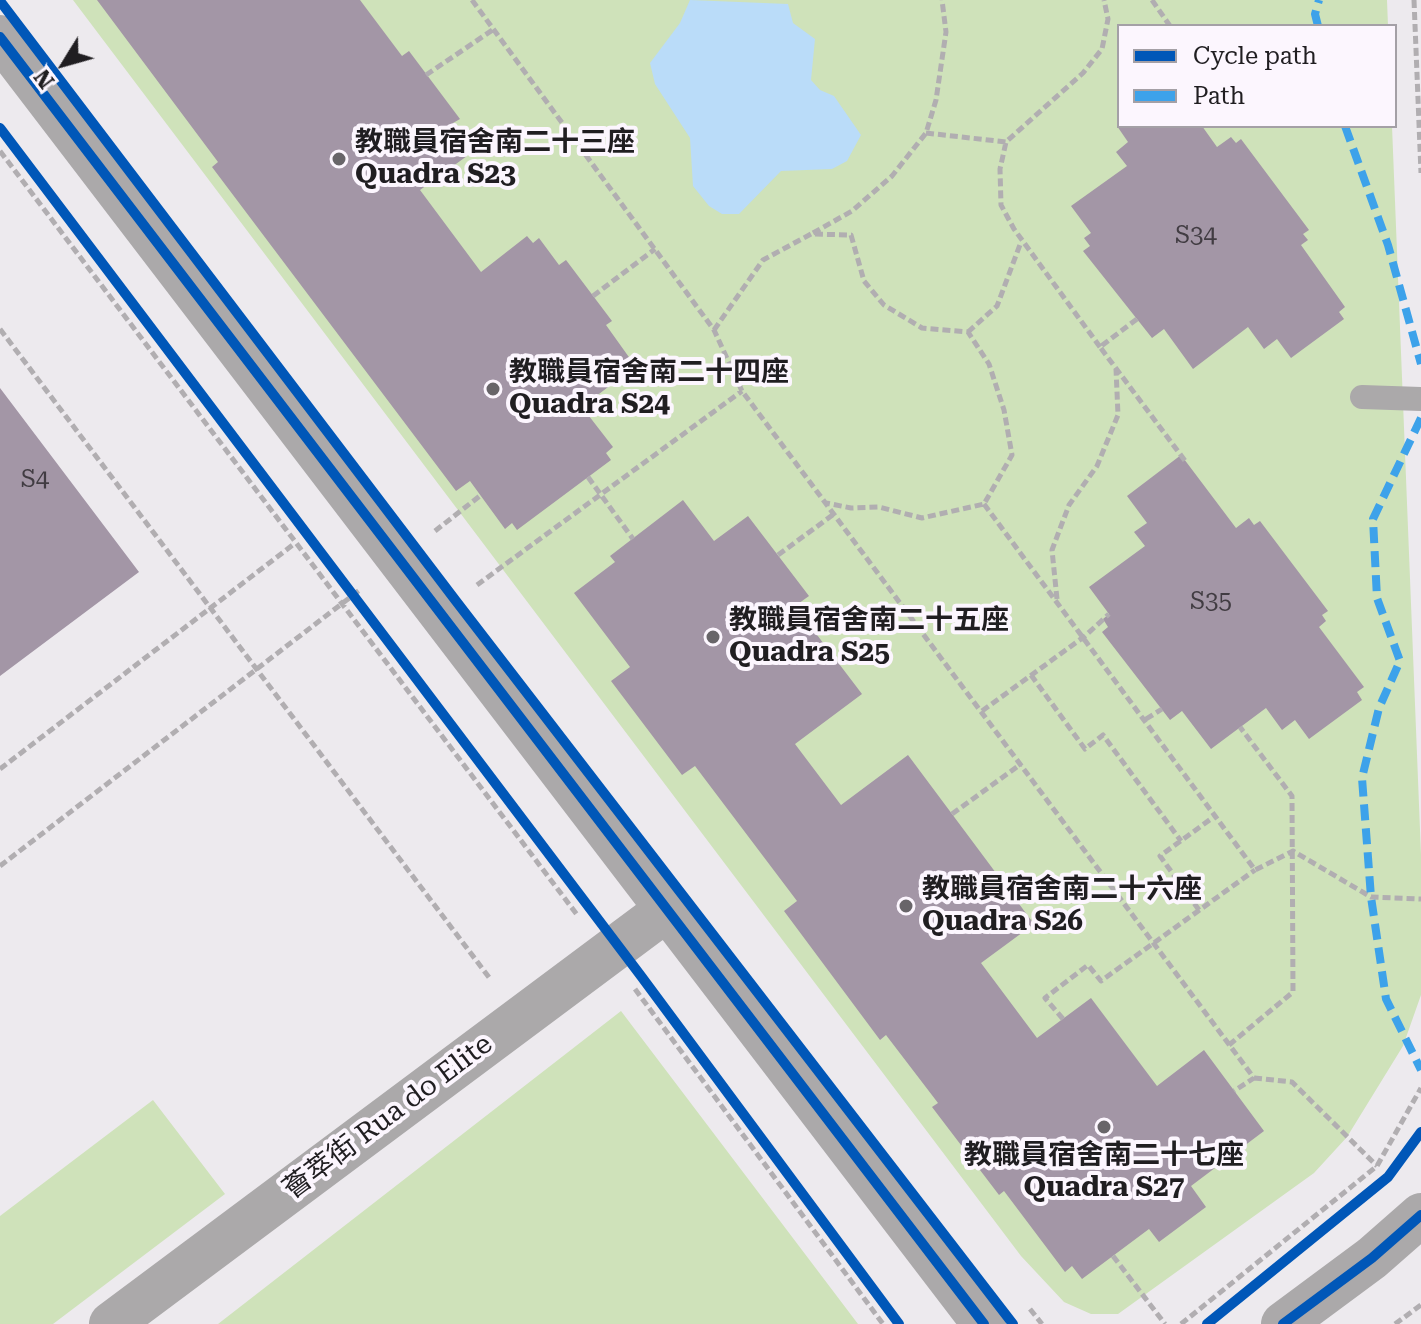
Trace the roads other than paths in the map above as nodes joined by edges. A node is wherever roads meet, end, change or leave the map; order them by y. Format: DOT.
graph roads {
  1 [pos="0,37"];
  2 [pos="1362,397"];
  3 [pos="1421,399"];
  4 [pos="666,910"];
  5 [pos="1421,1215"];
  6 [pos="111,1324"];
  7 [pos="984,1324"];
  8 [pos="1283,1324"];
  1 -- 4 [label="street"];
  2 -- 3 [label="lane"];
  4 -- 6 [label="street, 薈萃街 Rua do Elite"];
  4 -- 7 [label="street"];
  5 -- 8 [label="street"];
}
